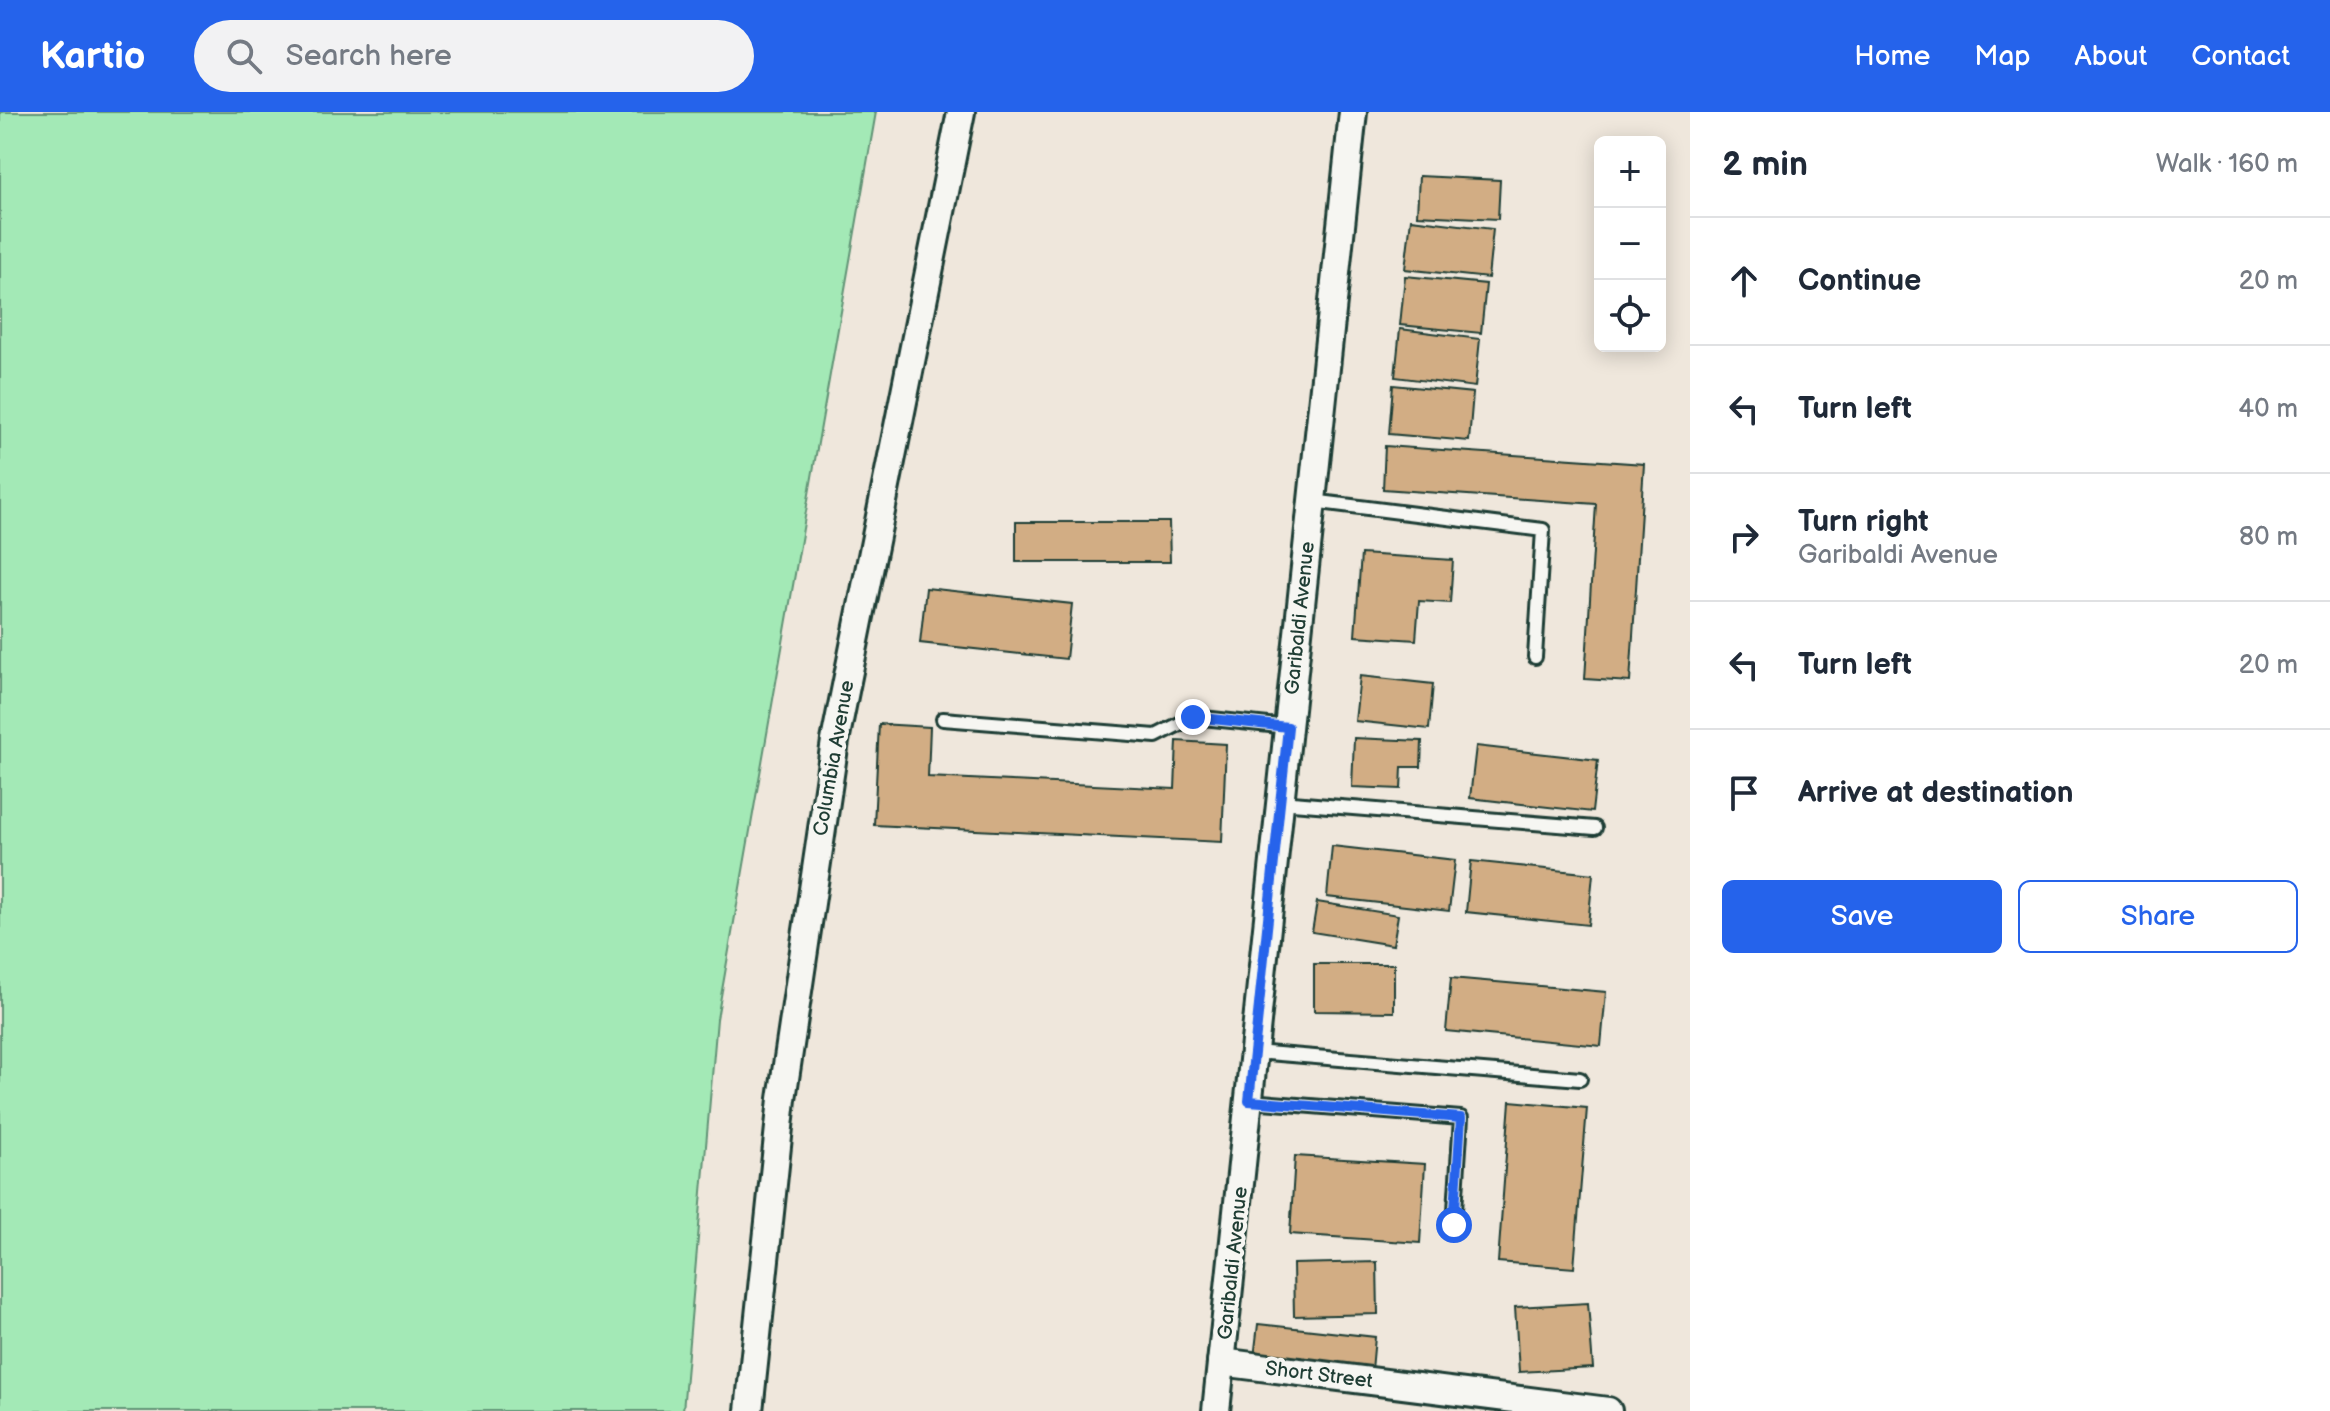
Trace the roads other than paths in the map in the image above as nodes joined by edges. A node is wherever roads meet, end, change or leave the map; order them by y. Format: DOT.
graph roads {
  1 [pos="961,112"];
  2 [pos="1353,112"];
  3 [pos="1312,501"];
  4 [pos="1535,657"];
  5 [pos="943,719"];
  6 [pos="1288,727"];
  7 [pos="1280,802"];
  8 [pos="1595,828"];
  9 [pos="1254,1052"];
  10 [pos="1580,1079"];
  11 [pos="1249,1101"];
  12 [pos="1454,1225"];
  13 [pos="1221,1362"];
  14 [pos="749,1411"];
  15 [pos="1216,1411"];
  16 [pos="1608,1411"];
  1 -- 14 [label="street, Columbia Avenue"];
  2 -- 3 [label="street, Garibaldi Avenue"];
  3 -- 4 [label="lane"];
  3 -- 6 [label="street, Garibaldi Avenue"];
  5 -- 6 [label="lane"];
  6 -- 7 [label="street, Garibaldi Avenue"];
  7 -- 8 [label="lane"];
  7 -- 9 [label="street, Garibaldi Avenue"];
  9 -- 10 [label="lane"];
  9 -- 11 [label="street, Garibaldi Avenue"];
  11 -- 12 [label="lane"];
  11 -- 13 [label="street, Garibaldi Avenue"];
  13 -- 15 [label="street, Garibaldi Avenue"];
  13 -- 16 [label="street, Short Street"];
}
